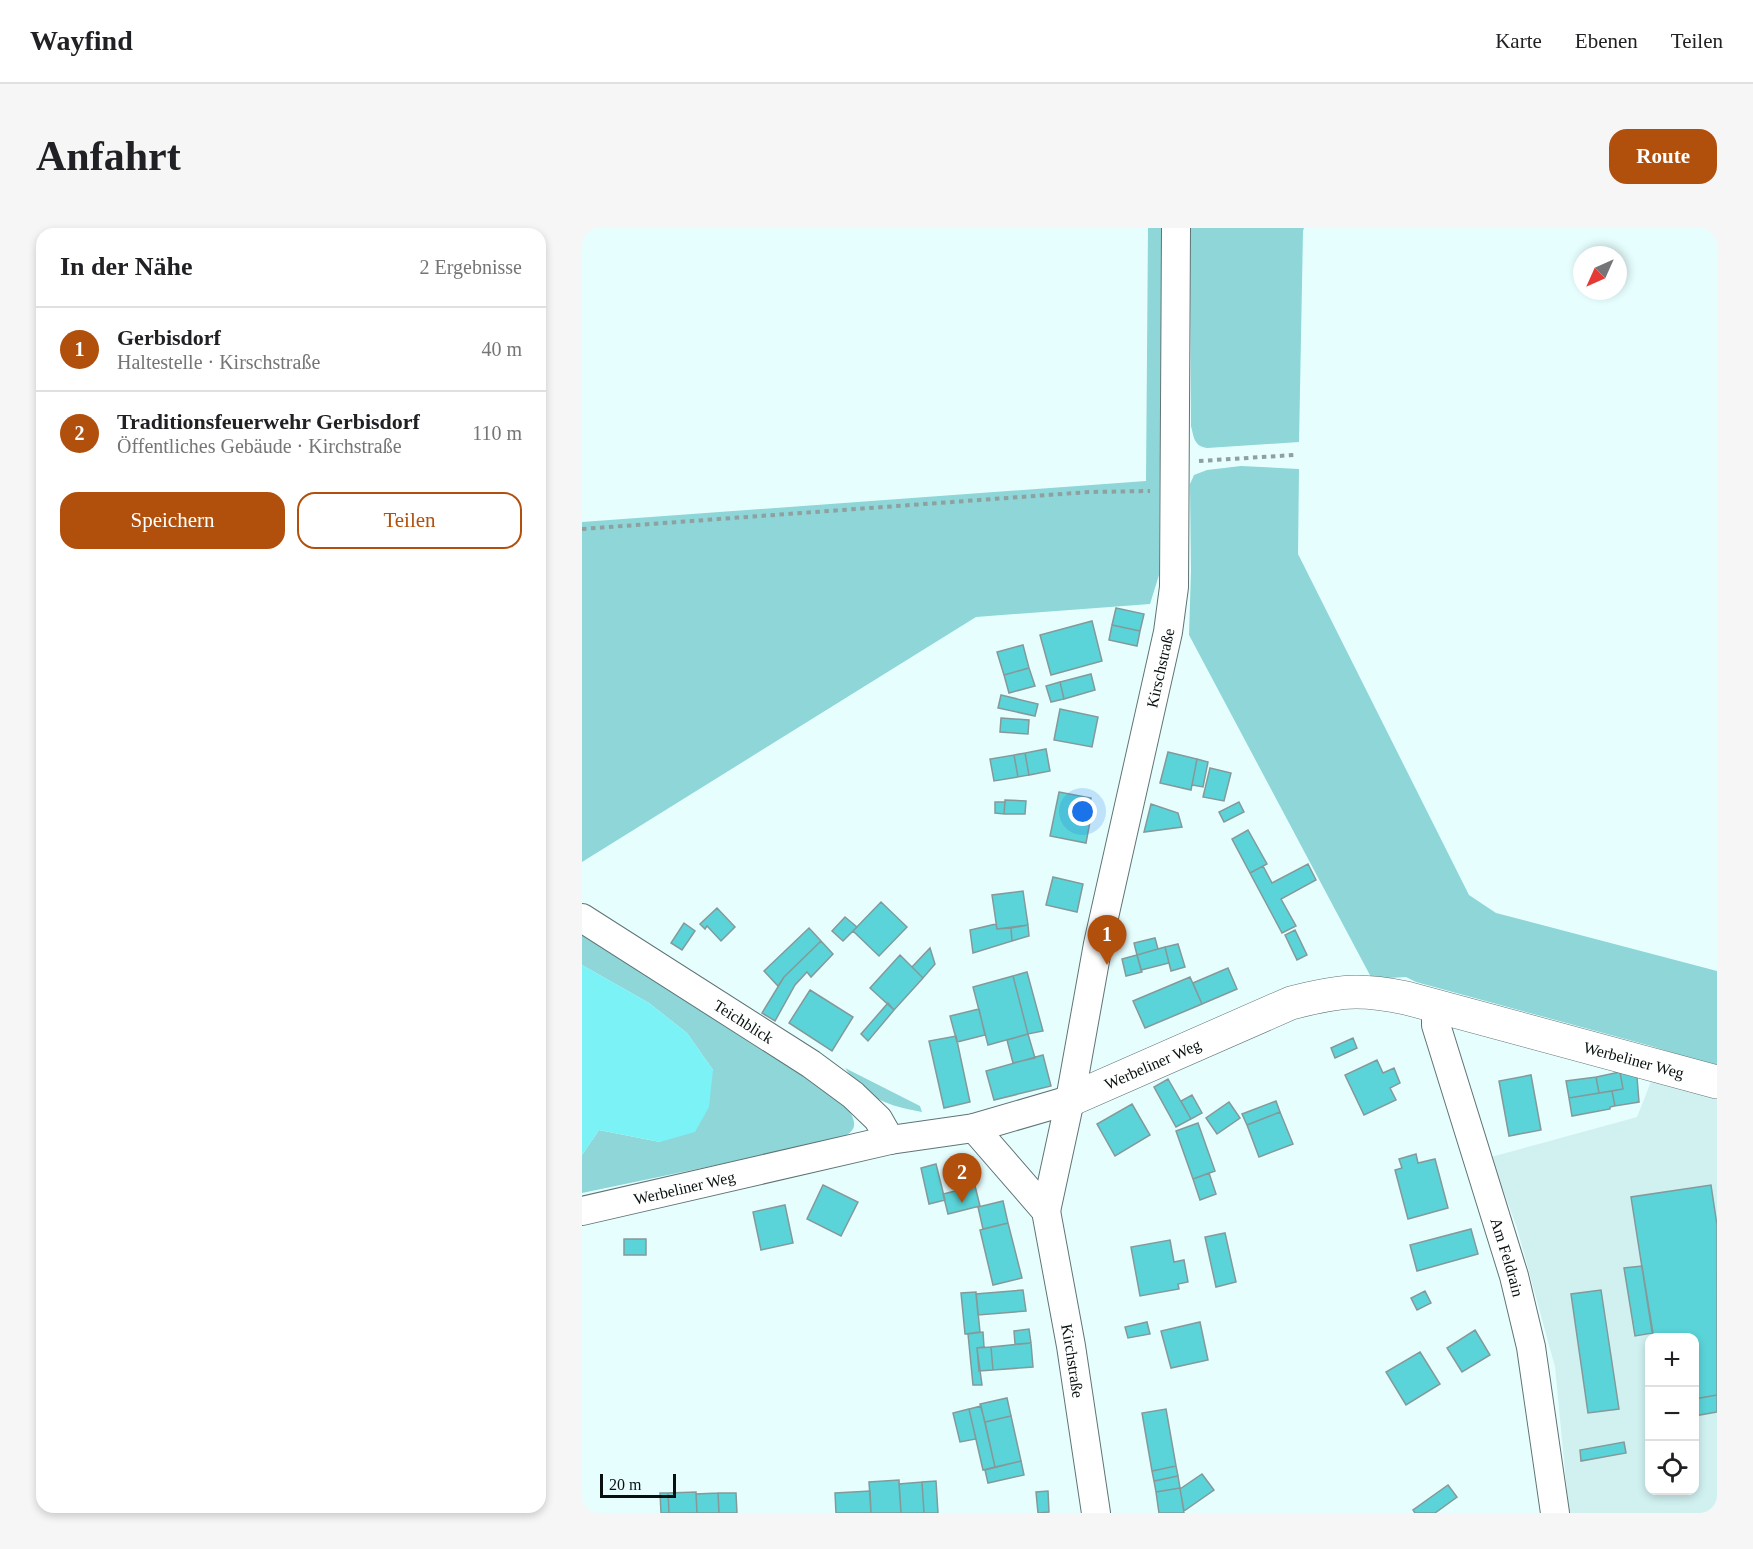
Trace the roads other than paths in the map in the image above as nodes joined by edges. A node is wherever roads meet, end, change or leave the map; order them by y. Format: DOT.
graph roads {
  1 [pos="1176,228"];
  2 [pos="582,918"];
  3 [pos="1436,1007"];
  4 [pos="1717,1082"];
  5 [pos="1070,1100"];
  6 [pos="974,1128"];
  7 [pos="890,1140"];
  8 [pos="582,1211"];
  9 [pos="1046,1211"];
  10 [pos="1096,1513"];
  11 [pos="1555,1513"];
  1 -- 5 [label="street, Kirschstraße"];
  2 -- 7 [label="street, Teichblick"];
  3 -- 4 [label="street, Werbeliner Weg"];
  3 -- 5 [label="street, Werbeliner Weg"];
  3 -- 11 [label="street, Am Feldrain"];
  5 -- 6 [label="street, Werbeliner Weg"];
  5 -- 9 [label="street, Kirchstraße"];
  6 -- 7 [label="street, Werbeliner Weg"];
  6 -- 9 [label="street, Kirchstraße"];
  7 -- 8 [label="street, Werbeliner Weg"];
  9 -- 10 [label="street, Kirchstraße"];
}
